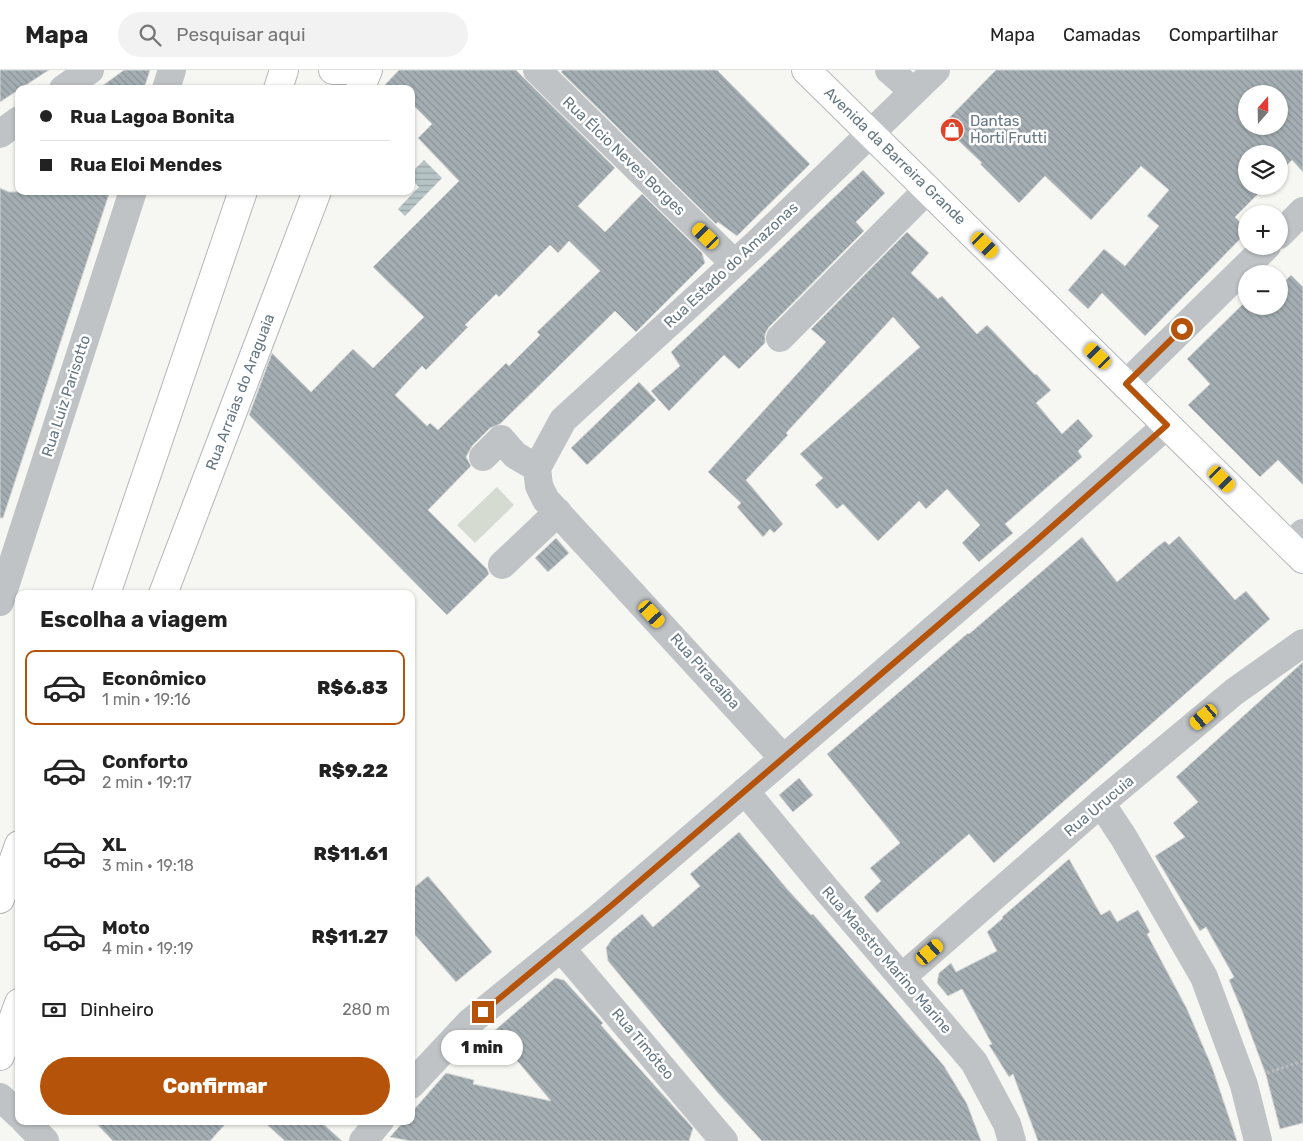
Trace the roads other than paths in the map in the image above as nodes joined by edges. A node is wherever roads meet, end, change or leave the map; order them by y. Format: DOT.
graph roads {
  1 [pos="90,70"];
  2 [pos="172,70"];
  3 [pos="284,70"];
  4 [pos="333,70"];
  5 [pos="346,70"];
  6 [pos="368,70"];
  7 [pos="537,70"];
  8 [pos="806,70"];
  9 [pos="889,70"];
  10 [pos="936,70"];
  11 [pos="69,85"];
  12 [pos="167,85"];
  13 [pos="279,85"];
  14 [pos="362,85"];
  15 [pos="913,91"];
  16 [pos="15,123"];
  17 [pos="871,133"];
  18 [pos="0,134"];
  19 [pos="928,189"];
  20 [pos="132,195"];
  21 [pos="242,195"];
  22 [pos="315,195"];
  23 [pos="1303,211"];
  24 [pos="1288,226"];
  25 [pos="1258,255"];
  26 [pos="734,264"];
  27 [pos="780,338"];
  28 [pos="1126,384"];
  29 [pos="1167,425"];
  30 [pos="483,457"];
  31 [pos="537,468"];
  32 [pos="558,512"];
  33 [pos="1299,546"];
  34 [pos="502,565"];
  35 [pos="107,590"];
  36 [pos="165,590"];
  37 [pos="0,602"];
  38 [pos="1303,643"];
  39 [pos="784,758"];
  40 [pos="745,791"];
  41 [pos="1101,804"];
  42 [pos="15,856"];
  43 [pos="0,899"];
  44 [pos="561,948"];
  45 [pos="902,976"];
  46 [pos="15,1013"];
  47 [pos="0,1056"];
  48 [pos="415,1081"];
  49 [pos="0,1097"];
  50 [pos="15,1111"];
  51 [pos="29,1125"];
  52 [pos="376,1125"];
  53 [pos="45,1141"];
  54 [pos="362,1141"];
  55 [pos="724,1141"];
  56 [pos="1012,1141"];
  57 [pos="1258,1141"];
  1 -- 11 [label="street"];
  2 -- 12 [label="street"];
  3 -- 13 [label="main road"];
  4 -- 5 [label="main road"];
  6 -- 14 [label="main road"];
  7 -- 26 [label="street, Rua Élcio Neves Borges"];
  8 -- 17 [label="main road, Avenida da Barreira Grande"];
  9 -- 15 [label="street"];
  10 -- 15 [label="street, Rua Estado do Amazonas"];
  15 -- 17 [label="street, Rua Estado do Amazonas"];
  16 -- 18 [label="street"];
  17 -- 19 [label="main road, Avenida da Barreira Grande"];
  17 -- 26 [label="street, Rua Estado do Amazonas"];
  19 -- 27 [label="street"];
  19 -- 28 [label="main road, Avenida da Barreira Grande"];
  20 -- 37 [label="street, Rua Luiz Parisotto"];
  21 -- 35 [label="main road"];
  22 -- 36 [label="main road, Rua Arraias do Araguaia"];
  23 -- 24 [label="street"];
  25 -- 28 [label="street"];
  26 -- 31 [label="street, Rua Estado do Amazonas"];
  28 -- 29 [label="main road, Avenida da Barreira Grande"];
  29 -- 33 [label="main road, Avenida da Barreira Grande"];
  29 -- 39 [label="street"];
  30 -- 31 [label="street"];
  31 -- 32 [label="street, Rua Piracaíba"];
  32 -- 34 [label="street"];
  32 -- 39 [label="street, Rua Piracaíba"];
  38 -- 41 [label="street, Rua Urucuia"];
  39 -- 40 [label="street"];
  40 -- 44 [label="street"];
  40 -- 45 [label="street, Rua Maestro Marino Marine"];
  41 -- 45 [label="street, Rua Urucuia"];
  41 -- 57 [label="street"];
  42 -- 43 [label="main road"];
  44 -- 48 [label="street"];
  44 -- 55 [label="street, Rua Timóteo"];
  45 -- 56 [label="street, Rua Maestro Marino Marine"];
  46 -- 47 [label="main road"];
  49 -- 50 [label="street"];
  51 -- 53 [label="street"];
  52 -- 54 [label="street"];
}
